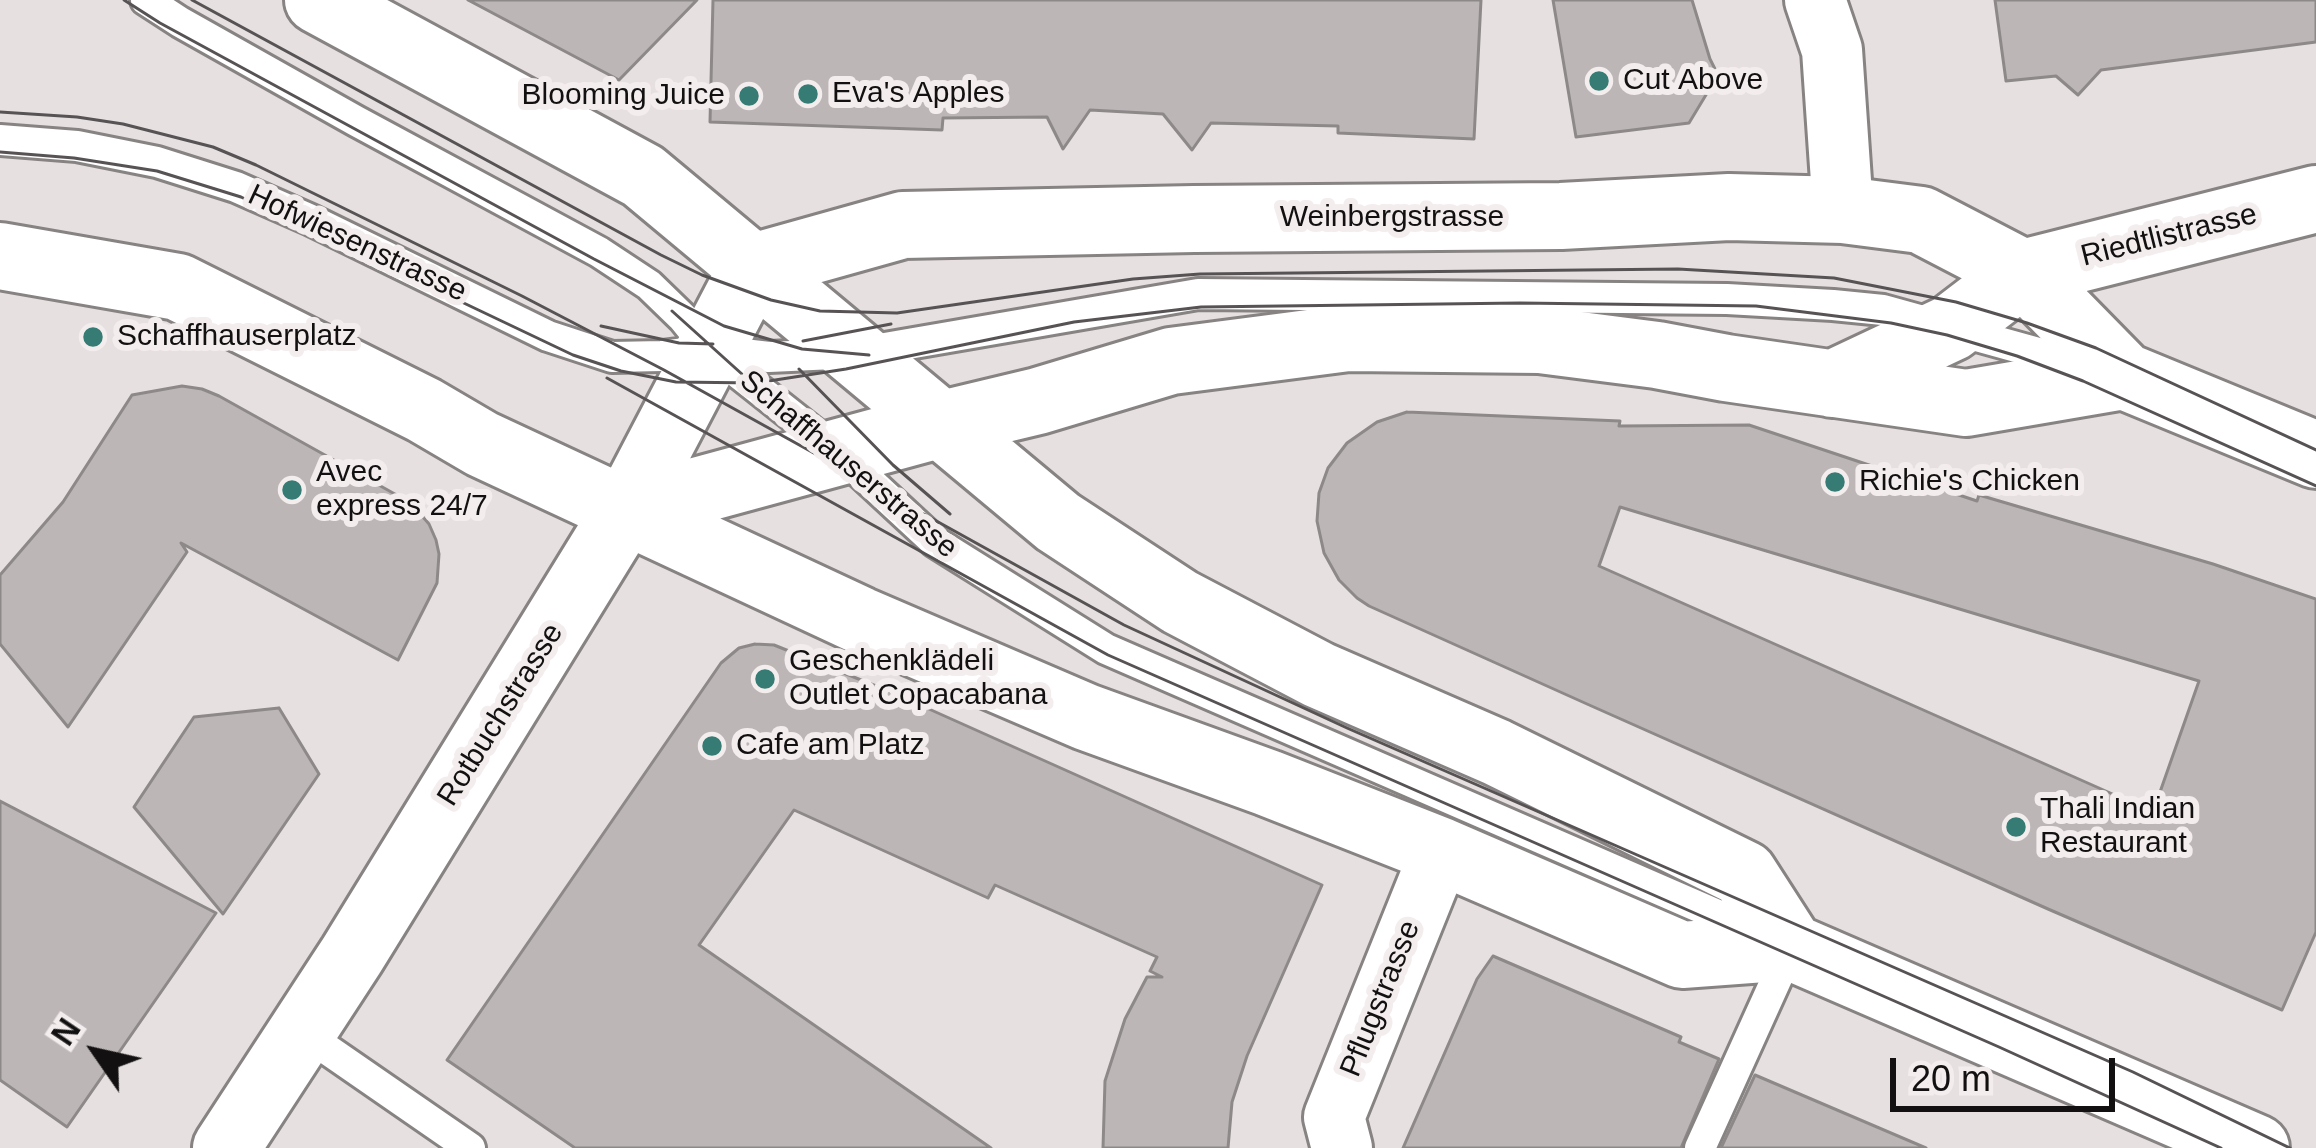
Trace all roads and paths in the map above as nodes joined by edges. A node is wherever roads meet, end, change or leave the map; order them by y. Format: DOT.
graph roads {
  1 [pos="146,0"];
  2 [pos="318,0"];
  3 [pos="1815,0"];
  4 [pos="0,140"];
  5 [pos="2316,199"];
  6 [pos="1844,210"];
  7 [pos="0,256"];
  8 [pos="753,267"];
  9 [pos="2023,273"];
  10 [pos="1883,310"];
  11 [pos="1951,328"];
  12 [pos="709,350"];
  13 [pos="856,353"];
  14 [pos="2124,376"];
  15 [pos="1832,383"];
  16 [pos="941,424"];
  17 [pos="838,452"];
  18 [pos="2316,455"];
  19 [pos="626,510"];
  20 [pos="1441,851"];
  21 [pos="1791,947"];
  22 [pos="302,1032"];
  23 [pos="226,1148"];
  24 [pos="470,1148"];
  25 [pos="1342,1148"];
  26 [pos="1700,1148"];
  27 [pos="2256,1148"];
  1 -- 12 [label="lane, Schaffhauserstrasse"];
  2 -- 8 [label="street"];
  3 -- 6 [label="street"];
  4 -- 12 [label="lane, Hofwiesenstrasse"];
  5 -- 9 [label="street, Riedtlistrasse"];
  6 -- 8 [label="street, Weinbergstrasse"];
  6 -- 9 [label="street, Weinbergstrasse"];
  7 -- 19 [label="street"];
  8 -- 12 [label="street, Rotbuchstrasse"];
  8 -- 13 [label="street"];
  9 -- 10 [label="lane"];
  9 -- 11 [label="street"];
  9 -- 14 [label="street, Weinbergstrasse"];
  10 -- 11 [label="lane, Weinbergstrasse"];
  10 -- 13 [label="lane, Weinbergstrasse"];
  11 -- 14 [label="lane, Weinbergstrasse"];
  11 -- 15 [label="street"];
  12 -- 13 [label="lane, Weinbergstrasse"];
  12 -- 17 [label="lane, Schaffhauserstrasse"];
  12 -- 19 [label="street, Rotbuchstrasse"];
  13 -- 16 [label="street"];
  14 -- 15 [label="street"];
  14 -- 18 [label="street, Weinbergstrasse"];
  15 -- 16 [label="street"];
  16 -- 17 [label="street"];
  16 -- 21 [label="street"];
  17 -- 19 [label="street"];
  17 -- 21 [label="lane, Schaffhauserstrasse"];
  19 -- 20 [label="street, Schaffhauserstrasse"];
  19 -- 22 [label="street, Rotbuchstrasse"];
  20 -- 21 [label="street, Schaffhauserstrasse"];
  20 -- 25 [label="street, Pflugstrasse"];
  21 -- 26 [label="lane"];
  21 -- 27 [label="street, Schaffhauserstrasse"];
  22 -- 23 [label="street, Rotbuchstrasse"];
  22 -- 24 [label="lane"];
}
